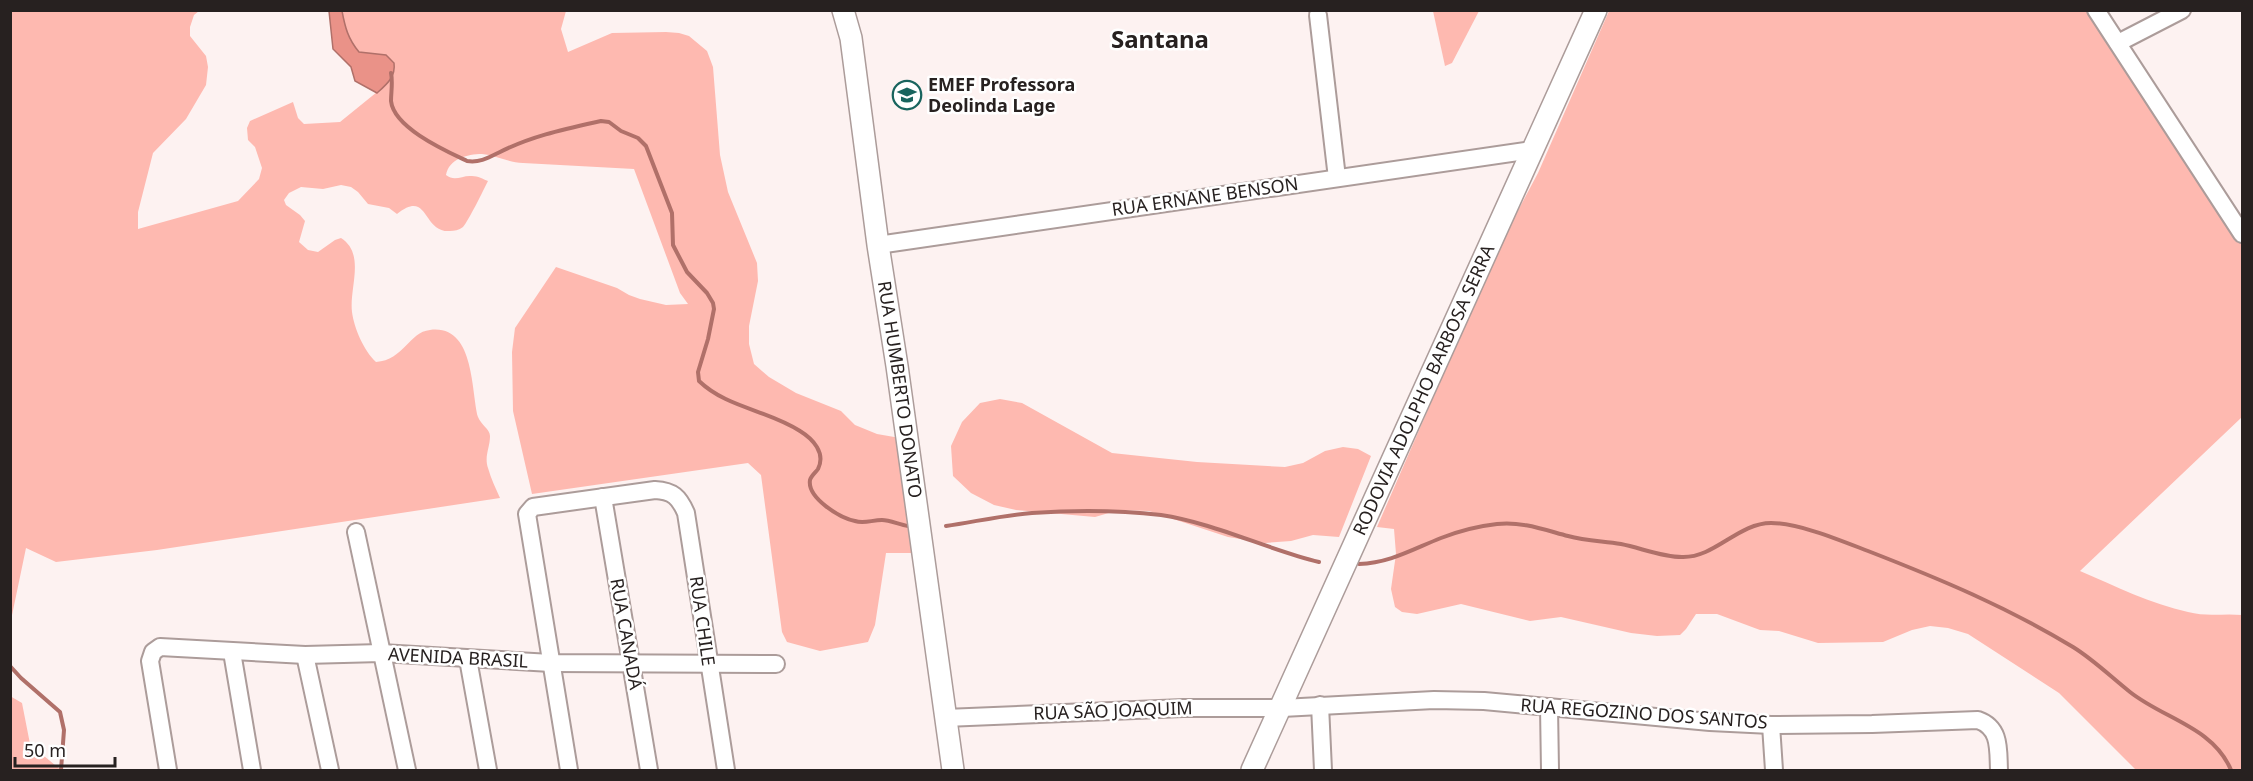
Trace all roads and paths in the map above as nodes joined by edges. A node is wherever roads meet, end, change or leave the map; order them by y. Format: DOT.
graph roads {
  1 [pos="843,10"];
  2 [pos="1596,10"];
  3 [pos="2096,10"];
  4 [pos="2182,10"];
  5 [pos="1318,15"];
  6 [pos="2118,43"];
  7 [pos="1532,150"];
  8 [pos="1336,178"];
  9 [pos="2242,234"];
  10 [pos="878,245"];
  11 [pos="603,497"];
  12 [pos="356,532"];
  13 [pos="232,652"];
  14 [pos="381,653"];
  15 [pos="305,655"];
  16 [pos="468,659"];
  17 [pos="551,663"];
  18 [pos="630,663"];
  19 [pos="708,663"];
  20 [pos="776,664"];
  21 [pos="1320,705"];
  22 [pos="1549,707"];
  23 [pos="1282,708"];
  24 [pos="945,718"];
  25 [pos="1771,724"];
  26 [pos="168,771"];
  27 [pos="252,771"];
  28 [pos="330,771"];
  29 [pos="407,771"];
  30 [pos="488,771"];
  31 [pos="568,771"];
  32 [pos="649,771"];
  33 [pos="726,771"];
  34 [pos="953,771"];
  35 [pos="1252,771"];
  36 [pos="1323,771"];
  37 [pos="1550,771"];
  38 [pos="1773,771"];
  39 [pos="1999,771"];
  1 -- 10 [label="main road, RUA HUMBERTO DONATO"];
  2 -- 7 [label="main road, RODOVIA ADOLPHO BARBOSA SERRA"];
  3 -- 6 [label="street"];
  4 -- 6 [label="street"];
  5 -- 8 [label="street"];
  6 -- 9 [label="street"];
  7 -- 8 [label="street, RUA ERNANE BENSON"];
  7 -- 23 [label="main road, RODOVIA ADOLPHO BARBOSA SERRA"];
  8 -- 10 [label="street, RUA ERNANE BENSON"];
  10 -- 24 [label="main road, RUA HUMBERTO DONATO"];
  11 -- 17 [label="street"];
  11 -- 18 [label="street, RUA CANADÁ"];
  11 -- 19 [label="street, RUA CHILE"];
  12 -- 14 [label="street"];
  13 -- 15 [label="street, AVENIDA BRASIL"];
  13 -- 26 [label="street, AVENIDA BRASIL"];
  13 -- 27 [label="street"];
  14 -- 15 [label="street, AVENIDA BRASIL"];
  14 -- 16 [label="street, AVENIDA BRASIL"];
  14 -- 29 [label="street"];
  15 -- 28 [label="street"];
  16 -- 17 [label="street, AVENIDA BRASIL"];
  16 -- 30 [label="street"];
  17 -- 18 [label="street, AVENIDA BRASIL"];
  17 -- 31 [label="street"];
  18 -- 19 [label="street, AVENIDA BRASIL"];
  18 -- 32 [label="street, RUA CANADÁ"];
  19 -- 20 [label="street, AVENIDA BRASIL"];
  19 -- 33 [label="street, RUA CHILE"];
  21 -- 22 [label="street, RUA REGOZINO DOS SANTOS"];
  21 -- 23 [label="street, RUA REGOZINO DOS SANTOS"];
  21 -- 36 [label="street"];
  22 -- 25 [label="street, RUA REGOZINO DOS SANTOS"];
  22 -- 37 [label="street"];
  23 -- 24 [label="street, RUA SÃO JOAQUIM"];
  23 -- 35 [label="main road, RODOVIA ADOLPHO BARBOSA SERRA"];
  24 -- 34 [label="main road, RUA HUMBERTO DONATO"];
  25 -- 38 [label="street"];
  25 -- 39 [label="street, RUA REGOZINO DOS SANTOS"];
}
